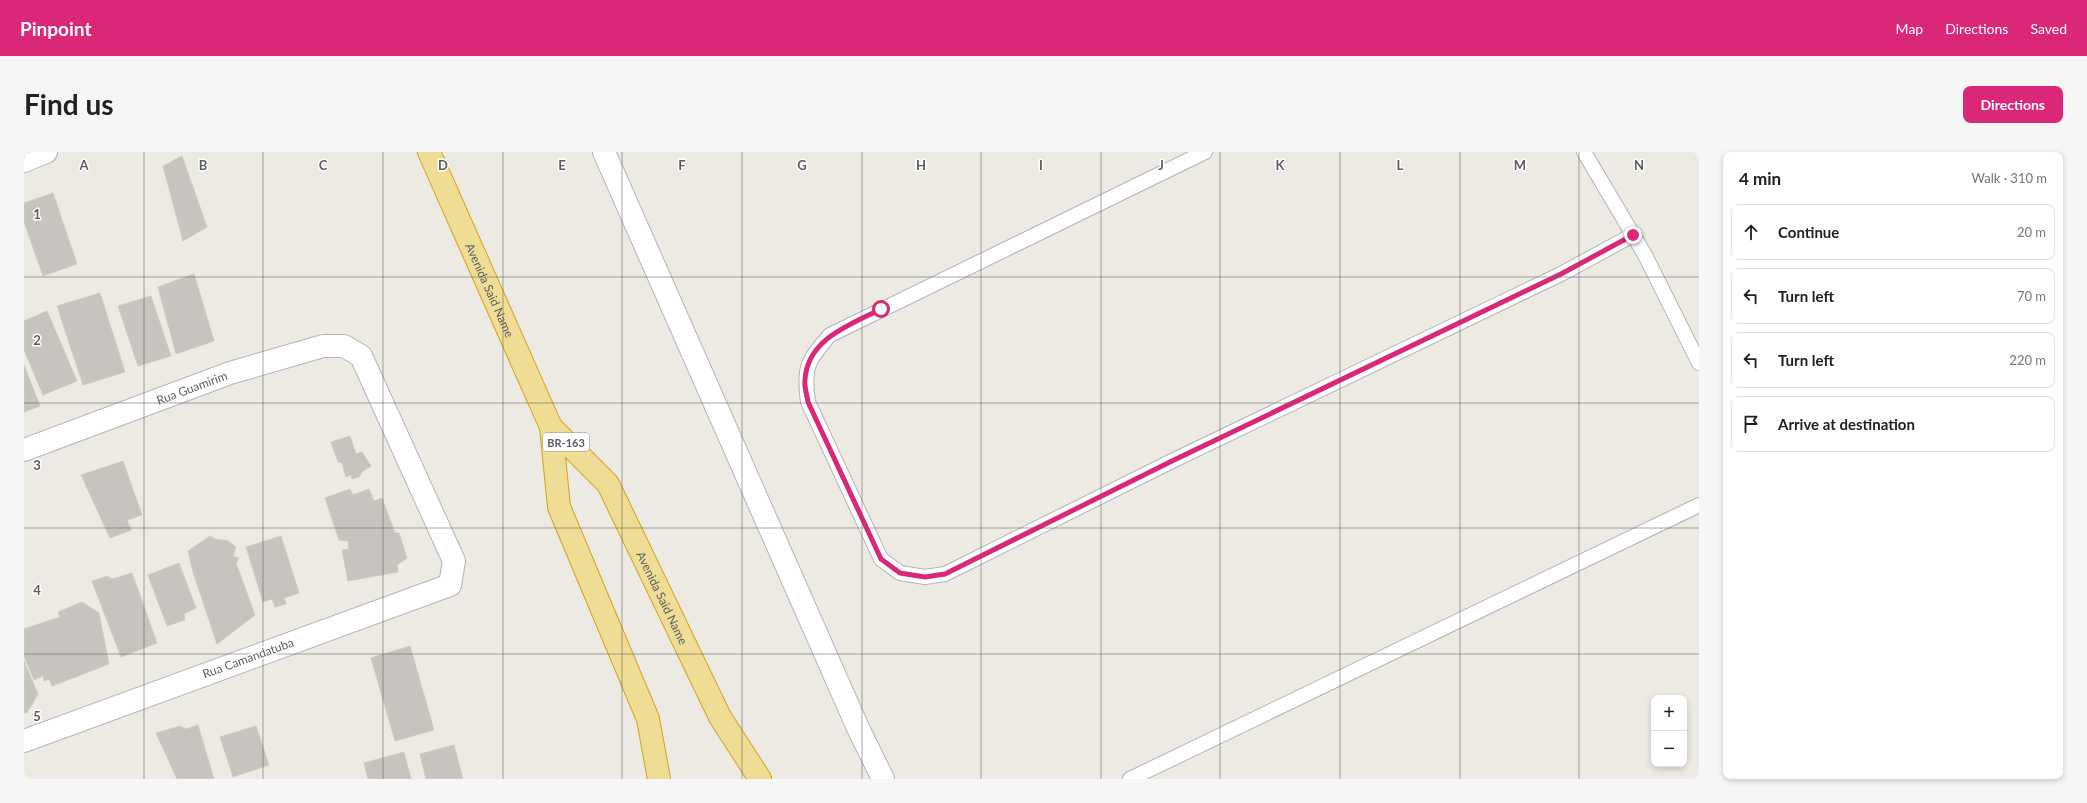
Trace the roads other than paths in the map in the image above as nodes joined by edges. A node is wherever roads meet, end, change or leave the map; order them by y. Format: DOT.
graph roads {
  1 [pos="46,152"];
  2 [pos="429,152"];
  3 [pos="604,152"];
  4 [pos="1205,152"];
  5 [pos="1584,152"];
  6 [pos="24,161"];
  7 [pos="1633,235"];
  8 [pos="1699,363"];
  9 [pos="551,428"];
  10 [pos="24,450"];
  11 [pos="1699,505"];
  12 [pos="454,561"];
  13 [pos="24,741"];
  14 [pos="659,779"];
  15 [pos="760,779"];
  16 [pos="883,779"];
  17 [pos="1130,779"];
  1 -- 6 [label="street"];
  2 -- 9 [label="highway, Avenida Said Name / BR-163"];
  3 -- 16 [label="street"];
  4 -- 7 [label="lane"];
  5 -- 7 [label="lane"];
  7 -- 8 [label="lane"];
  9 -- 14 [label="highway, Avenida Said Name / BR-163"];
  9 -- 15 [label="highway, Avenida Said Name / BR-163"];
  10 -- 12 [label="street, Rua Guamirim"];
  11 -- 17 [label="lane"];
  12 -- 13 [label="street, Rua Camandatuba"];
}
